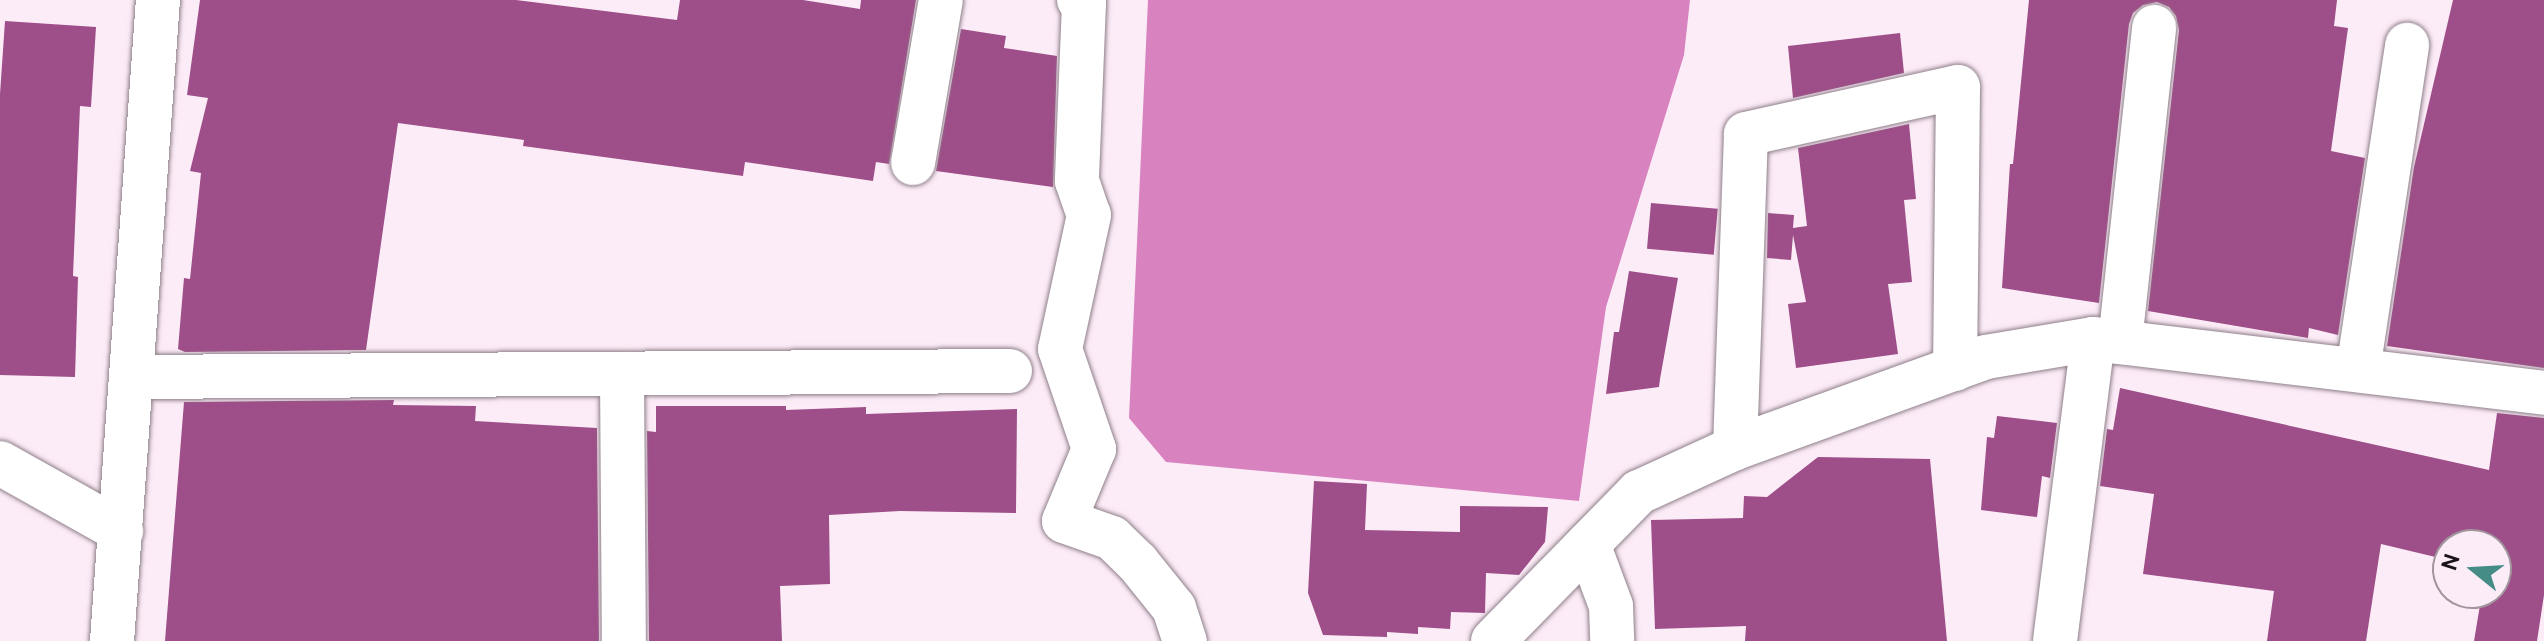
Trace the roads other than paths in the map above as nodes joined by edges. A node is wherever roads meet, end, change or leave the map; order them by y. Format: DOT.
graph roads {
  1 [pos="158,0"];
  2 [pos="941,0"];
  3 [pos="1079,0"];
  4 [pos="2154,27"];
  5 [pos="2407,45"];
  6 [pos="913,163"];
  7 [pos="2107,341"];
  8 [pos="1955,369"];
  9 [pos="2358,370"];
  10 [pos="1010,371"];
  11 [pos="622,374"];
  12 [pos="131,377"];
  13 [pos="2544,393"];
  14 [pos="1735,448"];
  15 [pos="0,463"];
  16 [pos="121,531"];
  17 [pos="1588,544"];
  18 [pos="112,641"];
  19 [pos="624,641"];
  20 [pos="1185,641"];
  21 [pos="1493,641"];
  22 [pos="1612,641"];
  23 [pos="2055,641"];
  1 -- 12 [label="street"];
  2 -- 6 [label="street"];
  3 -- 20 [label="street"];
  4 -- 7 [label="street"];
  5 -- 9 [label="street"];
  7 -- 8 [label="street"];
  7 -- 9 [label="street"];
  7 -- 23 [label="street"];
  8 -- 14 [label="street"];
  8 -- 14 [label="street"];
  9 -- 13 [label="street"];
  10 -- 11 [label="street"];
  11 -- 12 [label="street"];
  11 -- 19 [label="street"];
  12 -- 16 [label="street"];
  14 -- 17 [label="street"];
  15 -- 16 [label="street"];
  16 -- 18 [label="street"];
  17 -- 21 [label="street"];
  17 -- 22 [label="street"];
}
